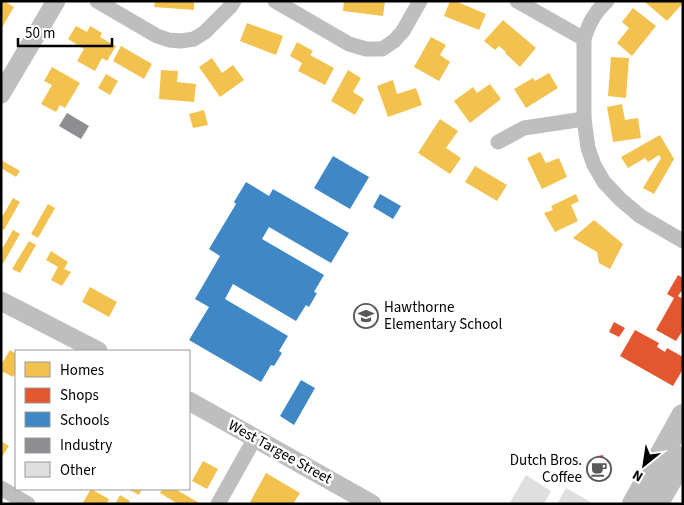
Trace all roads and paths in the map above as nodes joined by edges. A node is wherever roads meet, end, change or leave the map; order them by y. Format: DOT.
graph roads {
  1 [pos="56,1"];
  2 [pos="97,1"];
  3 [pos="234,1"];
  4 [pos="275,1"];
  5 [pos="420,1"];
  6 [pos="517,1"];
  7 [pos="607,1"];
  8 [pos="584,39"];
  9 [pos="1,94"];
  10 [pos="584,119"];
  11 [pos="498,142"];
  12 [pos="683,241"];
  13 [pos="1,301"];
  14 [pos="96,350"];
  15 [pos="190,402"];
  16 [pos="683,416"];
  17 [pos="255,438"];
  18 [pos="683,458"];
  19 [pos="1,488"];
  20 [pos="28,504"];
  21 [pos="218,504"];
  22 [pos="372,504"];
  23 [pos="634,504"];
  24 [pos="656,504"];
  1 -- 9 [label="street"];
  2 -- 3 [label="street"];
  4 -- 5 [label="street"];
  6 -- 8 [label="street"];
  7 -- 8 [label="street"];
  8 -- 10 [label="street"];
  10 -- 11 [label="street"];
  10 -- 12 [label="street"];
  13 -- 14 [label="street"];
  15 -- 17 [label="street, West Targee Street"];
  16 -- 23 [label="main road"];
  17 -- 21 [label="street"];
  17 -- 22 [label="street, West Targee Street"];
  18 -- 24 [label="main road"];
  19 -- 20 [label="street"];
}
